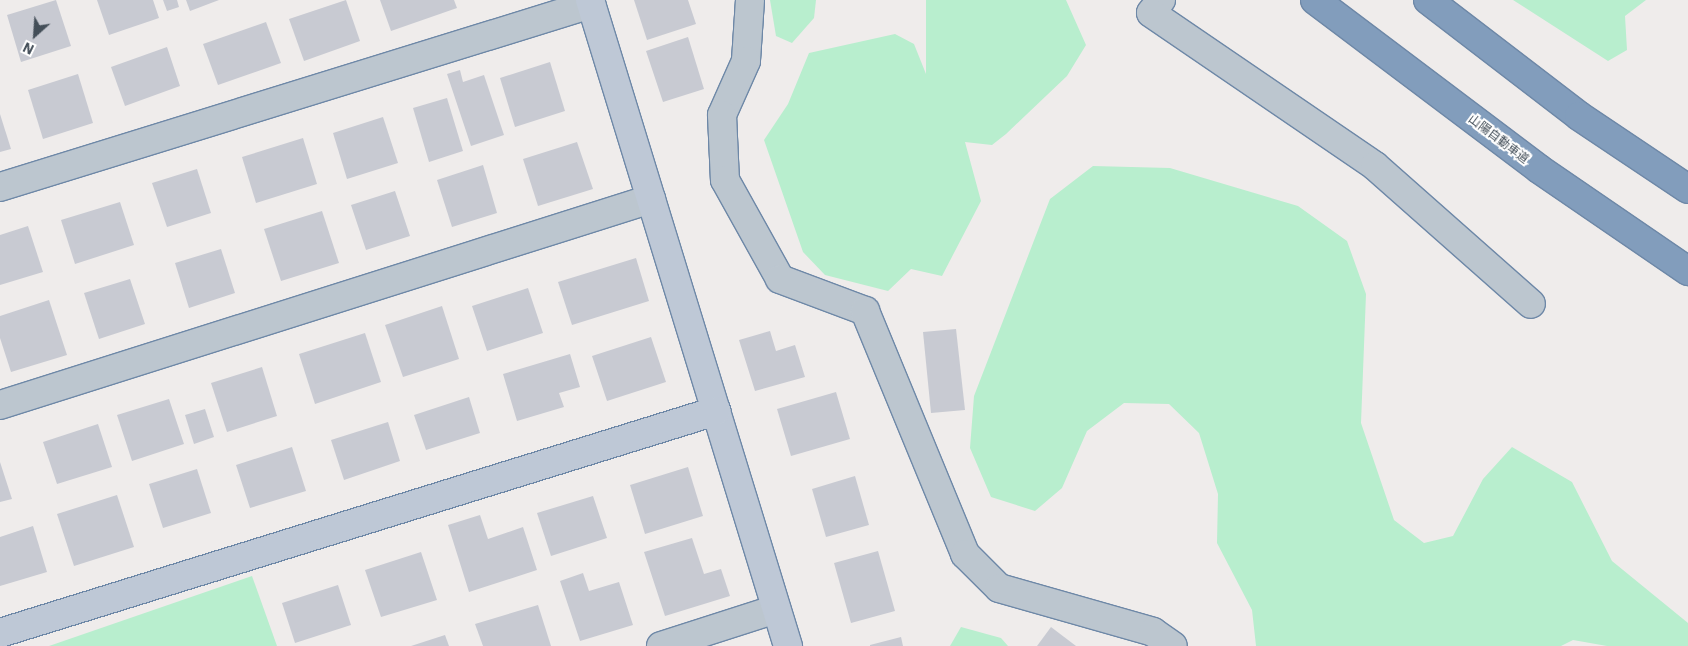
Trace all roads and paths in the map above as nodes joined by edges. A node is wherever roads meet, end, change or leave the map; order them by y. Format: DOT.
graph roads {
  1 [pos="750,0"];
  2 [pos="1161,0"];
  3 [pos="1315,0"];
  4 [pos="1428,0"];
  5 [pos="590,2"];
  6 [pos="0,187"];
  7 [pos="1688,189"];
  8 [pos="652,199"];
  9 [pos="1688,271"];
  10 [pos="1531,304"];
  11 [pos="0,405"];
  12 [pos="716,411"];
  13 [pos="776,609"];
  14 [pos="0,633"];
  15 [pos="661,646"];
  16 [pos="788,646"];
  17 [pos="1173,646"];
  1 -- 17 [label="street"];
  2 -- 10 [label="street"];
  3 -- 9 [label="highway, 山陽自動車道"];
  4 -- 7 [label="highway"];
  5 -- 6 [label="street"];
  5 -- 8 [label="street"];
  8 -- 11 [label="street"];
  8 -- 12 [label="street"];
  12 -- 13 [label="street"];
  12 -- 14 [label="street"];
  13 -- 15 [label="street"];
  13 -- 16 [label="street"];
}
